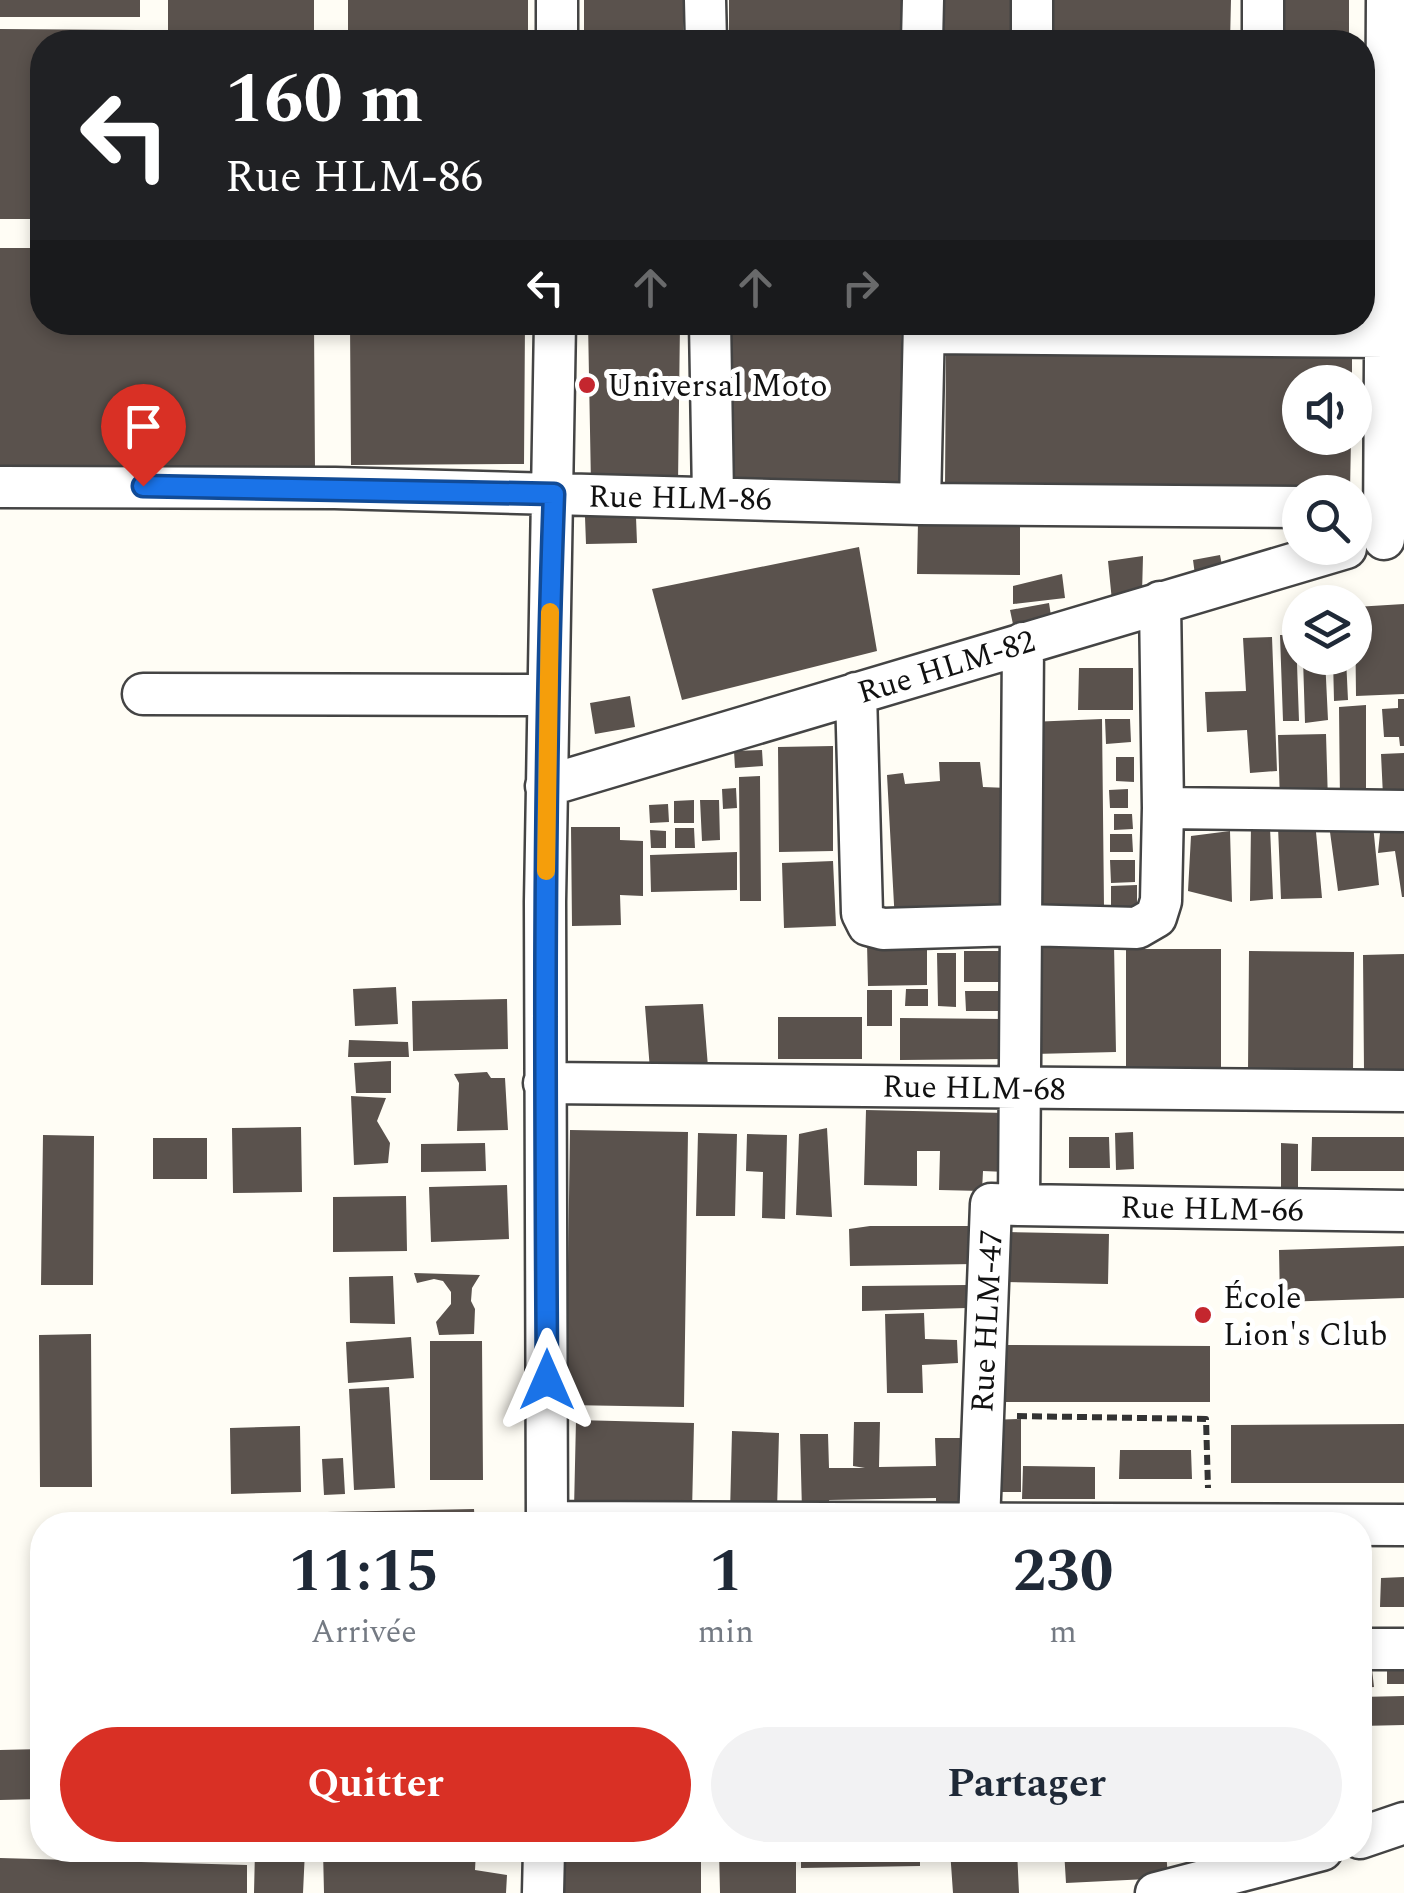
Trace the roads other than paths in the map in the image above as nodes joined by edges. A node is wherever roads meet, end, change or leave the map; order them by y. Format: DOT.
graph roads {
  1 [pos="557,0"];
  2 [pos="706,0"];
  3 [pos="922,0"];
  4 [pos="1032,0"];
  5 [pos="1263,0"];
  6 [pos="1388,0"];
  7 [pos="557,30"];
  8 [pos="706,30"];
  9 [pos="922,30"];
  10 [pos="1032,30"];
  11 [pos="1263,30"];
  12 [pos="1385,199"];
  13 [pos="555,335"];
  14 [pos="710,335"];
  15 [pos="924,335"];
  16 [pos="1282,335"];
  17 [pos="1384,337"];
  18 [pos="1394,386"];
  19 [pos="0,487"];
  20 [pos="554,494"];
  21 [pos="712,496"];
  22 [pos="920,504"];
  23 [pos="1282,507"];
  24 [pos="1377,528"];
  25 [pos="1287,565"];
  26 [pos="1160,602"];
  27 [pos="1023,643"];
  28 [pos="856,693"];
  29 [pos="143,694"];
  30 [pos="547,695"];
  31 [pos="546,786"];
  32 [pos="1162,808"];
  33 [pos="1404,810"];
  34 [pos="1022,925"];
  35 [pos="544,1082"];
  36 [pos="1022,1087"];
  37 [pos="1404,1091"];
  38 [pos="1019,1204"];
  39 [pos="1404,1211"];
  40 [pos="547,1512"];
  41 [pos="979,1512"];
  42 [pos="1372,1525"];
  43 [pos="1403,1525"];
  44 [pos="1372,1649"];
  45 [pos="1404,1649"];
  46 [pos="1404,1824"];
  47 [pos="1372,1834"];
  48 [pos="544,1862"];
  49 [pos="1276,1862"];
  50 [pos="543,1893"];
  51 [pos="1156,1893"];
  1 -- 7 [label="street"];
  2 -- 8 [label="street"];
  3 -- 9 [label="street"];
  4 -- 10 [label="street"];
  5 -- 11 [label="street"];
  6 -- 12 [label="street"];
  12 -- 17 [label="street"];
  13 -- 20 [label="street"];
  14 -- 21 [label="street"];
  15 -- 22 [label="street"];
  16 -- 17 [label="street"];
  17 -- 18 [label="street"];
  18 -- 24 [label="street"];
  19 -- 20 [label="street, Rue HLM-86"];
  20 -- 21 [label="street, Rue HLM-86"];
  20 -- 30 [label="street"];
  21 -- 22 [label="street, Rue HLM-86"];
  22 -- 23 [label="street, Rue HLM-86"];
  25 -- 26 [label="street, Rue HLM-82"];
  26 -- 27 [label="street, Rue HLM-82"];
  26 -- 32 [label="street"];
  27 -- 28 [label="street, Rue HLM-82"];
  27 -- 34 [label="street, Rue HLM-47"];
  28 -- 31 [label="street, Rue HLM-82"];
  28 -- 34 [label="street"];
  29 -- 30 [label="street"];
  30 -- 31 [label="street"];
  31 -- 35 [label="street"];
  32 -- 33 [label="street"];
  32 -- 34 [label="street"];
  34 -- 36 [label="street, Rue HLM-47"];
  35 -- 36 [label="street, Rue HLM-68"];
  35 -- 40 [label="street"];
  36 -- 37 [label="street, Rue HLM-68"];
  36 -- 38 [label="street, Rue HLM-47"];
  38 -- 39 [label="street, Rue HLM-66"];
  38 -- 41 [label="street, Rue HLM-47"];
  42 -- 43 [label="street"];
  44 -- 45 [label="street"];
  46 -- 47 [label="street"];
  48 -- 50 [label="street"];
  49 -- 51 [label="street"];
}
